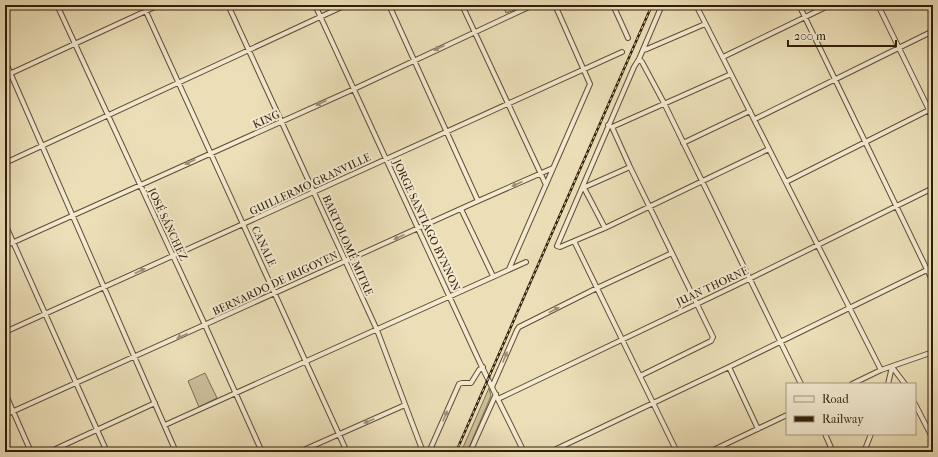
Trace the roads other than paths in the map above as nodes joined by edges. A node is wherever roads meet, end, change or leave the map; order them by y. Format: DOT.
graph roads {
  1 [pos="56,5"];
  2 [pos="143,5"];
  3 [pos="159,5"];
  4 [pos="228,5"];
  5 [pos="315,5"];
  6 [pos="346,5"];
  7 [pos="389,5"];
  8 [pos="462,5"];
  9 [pos="533,5"];
  10 [pos="555,5"];
  11 [pos="613,5"];
  12 [pos="662,5"];
  13 [pos="696,5"];
  14 [pos="800,5"];
  15 [pos="830,5"];
  16 [pos="878,5"];
  17 [pos="146,11"];
  18 [pos="320,17"];
  19 [pos="805,17"];
  20 [pos="705,24"];
  21 [pos="933,31"];
  22 [pos="475,32"];
  23 [pos="628,38"];
  24 [pos="74,44"];
  25 [pos="899,48"];
  26 [pos="249,50"];
  27 [pos="643,50"];
  28 [pos="622,52"];
  29 [pos="723,57"];
  30 [pos="639,59"];
  31 [pos="5,60"];
  32 [pos="414,60"];
  33 [pos="584,69"];
  34 [pos="11,74"];
  35 [pos="731,74"];
  36 [pos="5,76"];
  37 [pos="836,78"];
  38 [pos="178,82"];
  39 [pos="354,88"];
  40 [pos="508,103"];
  41 [pos="664,104"];
  42 [pos="931,109"];
  43 [pos="750,111"];
  44 [pos="108,115"];
  45 [pos="933,118"];
  46 [pos="755,119"];
  47 [pos="282,121"];
  48 [pos="610,126"];
  49 [pos="446,132"];
  50 [pos="866,142"];
  51 [pos="683,143"];
  52 [pos="42,146"];
  53 [pos="769,149"];
  54 [pos="211,153"];
  55 [pos="386,158"];
  56 [pos="5,163"];
  57 [pos="630,167"];
  58 [pos="553,168"];
  59 [pos="540,174"];
  60 [pos="702,182"];
  61 [pos="786,182"];
  62 [pos="140,185"];
  63 [pos="546,185"];
  64 [pos="584,186"];
  65 [pos="933,188"];
  66 [pos="314,192"];
  67 [pos="478,201"];
  68 [pos="896,206"];
  69 [pos="650,207"];
  70 [pos="461,209"];
  71 [pos="73,215"];
  72 [pos="5,224"];
  73 [pos="244,224"];
  74 [pos="419,228"];
  75 [pos="605,228"];
  76 [pos="574,241"];
  77 [pos="14,242"];
  78 [pos="818,245"];
  79 [pos="5,246"];
  80 [pos="672,253"];
  81 [pos="173,255"];
  82 [pos="345,261"];
  83 [pos="526,262"];
  84 [pos="933,266"];
  85 [pos="509,269"];
  86 [pos="927,270"];
  87 [pos="493,276"];
  88 [pos="749,279"];
  89 [pos="933,282"];
  90 [pos="105,287"];
  91 [pos="597,288"];
  92 [pos="275,293"];
  93 [pos="450,296"];
  94 [pos="697,303"];
  95 [pos="850,308"];
  96 [pos="46,314"];
  97 [pos="205,325"];
  98 [pos="377,330"];
  99 [pos="5,332"];
  100 [pos="622,339"];
  101 [pos="780,341"];
  102 [pos="933,352"];
  103 [pos="135,357"];
  104 [pos="305,361"];
  105 [pos="483,367"];
  106 [pos="729,367"];
  107 [pos="892,367"];
  108 [pos="882,370"];
  109 [pos="640,376"];
  110 [pos="76,382"];
  111 [pos="801,383"];
  112 [pos="854,383"];
  113 [pos="888,383"];
  114 [pos="904,383"];
  115 [pos="492,387"];
  116 [pos="5,393"];
  117 [pos="236,393"];
  118 [pos="497,397"];
  119 [pos="652,402"];
  120 [pos="155,404"];
  121 [pos="405,405"];
  122 [pos="916,406"];
  123 [pos="13,411"];
  124 [pos="786,414"];
  125 [pos="5,415"];
  126 [pos="165,425"];
  127 [pos="758,428"];
  128 [pos="98,430"];
  129 [pos="339,434"];
  130 [pos="825,435"];
  131 [pos="870,435"];
  132 [pos="933,439"];
  133 [pos="563,446"];
  134 [pos="933,449"];
  135 [pos="174,451"];
  136 [pos="31,452"];
  137 [pos="49,452"];
  138 [pos="107,452"];
  139 [pos="262,452"];
  140 [pos="299,452"];
  141 [pos="347,452"];
  142 [pos="423,452"];
  143 [pos="429,452"];
  144 [pos="470,452"];
  145 [pos="524,452"];
  146 [pos="550,452"];
  147 [pos="566,452"];
  148 [pos="677,452"];
  149 [pos="709,452"];
  150 [pos="833,452"];
  151 [pos="864,452"];
  152 [pos="927,452"];
  1 -- 24 [label="street, JOSÉ SÁNCHEZ"];
  2 -- 17 [label="street, CANALE"];
  3 -- 17 [label="street"];
  4 -- 26 [label="street, BARTOLOMÉ MITRE"];
  5 -- 18 [label="street, JORGE SANTIAGO BYNNON"];
  6 -- 18 [label="street"];
  7 -- 32 [label="street"];
  8 -- 22 [label="street"];
  9 -- 22 [label="street, KING"];
  10 -- 33 [label="street"];
  11 -- 23 [label="street"];
  12 -- 27 [label="street"];
  13 -- 20 [label="street"];
  14 -- 19 [label="street"];
  15 -- 19 [label="street"];
  16 -- 25 [label="street"];
  17 -- 24 [label="street"];
  17 -- 38 [label="street, CANALE"];
  18 -- 26 [label="street"];
  18 -- 39 [label="street, JORGE SANTIAGO BYNNON"];
  19 -- 29 [label="street"];
  19 -- 37 [label="street"];
  20 -- 27 [label="street"];
  20 -- 29 [label="street"];
  21 -- 25 [label="street"];
  22 -- 32 [label="street, KING, one-way"];
  22 -- 40 [label="street"];
  24 -- 34 [label="street"];
  24 -- 44 [label="street, JOSÉ SÁNCHEZ"];
  25 -- 37 [label="street"];
  25 -- 42 [label="street"];
  26 -- 38 [label="street"];
  26 -- 47 [label="street, BARTOLOMÉ MITRE"];
  27 -- 30 [label="street"];
  28 -- 33 [label="street, GUILLERMO GRANVILLE"];
  29 -- 35 [label="street"];
  30 -- 41 [label="street"];
  30 -- 48 [label="street"];
  31 -- 34 [label="street"];
  32 -- 39 [label="street, KING"];
  32 -- 49 [label="street"];
  33 -- 40 [label="street, GUILLERMO GRANVILLE"];
  33 -- 58 [label="street"];
  34 -- 36 [label="street"];
  34 -- 52 [label="street"];
  35 -- 41 [label="street"];
  35 -- 43 [label="street"];
  37 -- 46 [label="street"];
  37 -- 50 [label="street"];
  38 -- 44 [label="street"];
  38 -- 54 [label="street, CANALE"];
  39 -- 47 [label="street, KING, one-way"];
  39 -- 55 [label="street, JORGE SANTIAGO BYNNON"];
  40 -- 49 [label="street, GUILLERMO GRANVILLE"];
  40 -- 59 [label="street"];
  41 -- 48 [label="street"];
  41 -- 51 [label="street"];
  42 -- 45 [label="street"];
  42 -- 50 [label="street"];
  43 -- 46 [label="street"];
  43 -- 51 [label="street"];
  44 -- 52 [label="street"];
  44 -- 62 [label="street, JOSÉ SÁNCHEZ"];
  46 -- 53 [label="street"];
  47 -- 54 [label="street, KING"];
  47 -- 66 [label="street, BARTOLOMÉ MITRE"];
  48 -- 57 [label="street"];
  48 -- 64 [label="street"];
  49 -- 55 [label="street, GUILLERMO GRANVILLE"];
  49 -- 67 [label="street"];
  50 -- 61 [label="street"];
  50 -- 68 [label="street"];
  51 -- 60 [label="street"];
  52 -- 56 [label="street"];
  52 -- 71 [label="street"];
  53 -- 60 [label="street"];
  53 -- 61 [label="street"];
  54 -- 62 [label="street, KING, one-way"];
  54 -- 73 [label="street, CANALE"];
  55 -- 66 [label="street, GUILLERMO GRANVILLE"];
  55 -- 74 [label="street, JORGE SANTIAGO BYNNON"];
  57 -- 64 [label="street"];
  57 -- 69 [label="street"];
  58 -- 59 [label="street, BERNARDO DE IRIGOYEN"];
  58 -- 63 [label="street"];
  59 -- 63 [label="street"];
  59 -- 67 [label="street, BERNARDO DE IRIGOYEN, one-way"];
  60 -- 69 [label="street"];
  60 -- 88 [label="street"];
  61 -- 78 [label="street"];
  62 -- 71 [label="street, KING"];
  62 -- 81 [label="street, JOSÉ SÁNCHEZ"];
  63 -- 85 [label="street"];
  64 -- 75 [label="street"];
  64 -- 76 [label="street"];
  65 -- 68 [label="street, JUAN THORNE"];
  66 -- 73 [label="street, GUILLERMO GRANVILLE"];
  66 -- 82 [label="street, BARTOLOMÉ MITRE"];
  67 -- 70 [label="street, BERNARDO DE IRIGOYEN"];
  68 -- 78 [label="street, JUAN THORNE"];
  68 -- 86 [label="street"];
  69 -- 75 [label="street"];
  69 -- 80 [label="street"];
  70 -- 74 [label="street, BERNARDO DE IRIGOYEN"];
  70 -- 87 [label="street"];
  71 -- 77 [label="street, KING"];
  71 -- 90 [label="street"];
  72 -- 77 [label="street"];
  73 -- 81 [label="street, GUILLERMO GRANVILLE"];
  73 -- 92 [label="street, CANALE"];
  74 -- 82 [label="street, BERNARDO DE IRIGOYEN, one-way"];
  74 -- 93 [label="street, JORGE SANTIAGO BYNNON"];
  75 -- 76 [label="street"];
  76 -- 91 [label="street"];
  77 -- 79 [label="street, KING"];
  77 -- 96 [label="street"];
  78 -- 88 [label="street, JUAN THORNE"];
  78 -- 95 [label="street"];
  80 -- 91 [label="street"];
  80 -- 94 [label="street"];
  90 -- 81 [label="street, GUILLERMO GRANVILLE, one-way"];
  81 -- 97 [label="street, JOSÉ SÁNCHEZ"];
  82 -- 92 [label="street, BERNARDO DE IRIGOYEN"];
  82 -- 98 [label="street, BARTOLOMÉ MITRE"];
  83 -- 85 [label="street"];
  84 -- 86 [label="street"];
  85 -- 87 [label="street"];
  86 -- 89 [label="street"];
  86 -- 95 [label="street"];
  87 -- 93 [label="street"];
  88 -- 94 [label="street, JUAN THORNE"];
  88 -- 101 [label="street"];
  90 -- 96 [label="street, GUILLERMO GRANVILLE"];
  90 -- 103 [label="street"];
  91 -- 100 [label="street"];
  115 -- 91 [label="street, one-way"];
  92 -- 97 [label="street, BERNARDO DE IRIGOYEN"];
  92 -- 104 [label="street, CANALE"];
  93 -- 98 [label="street"];
  93 -- 105 [label="street, JORGE SANTIAGO BYNNON"];
  94 -- 100 [label="street, JUAN THORNE"];
  94 -- 109 [label="street"];
  95 -- 101 [label="street"];
  95 -- 108 [label="street"];
  96 -- 99 [label="street, GUILLERMO GRANVILLE"];
  96 -- 110 [label="street"];
  97 -- 103 [label="street, BERNARDO DE IRIGOYEN, one-way"];
  97 -- 117 [label="street, JOSÉ SÁNCHEZ"];
  98 -- 104 [label="street"];
  98 -- 121 [label="street, BARTOLOMÉ MITRE"];
  100 -- 109 [label="street"];
  100 -- 118 [label="street, JUAN THORNE"];
  101 -- 106 [label="street"];
  101 -- 111 [label="street"];
  102 -- 107 [label="street"];
  103 -- 110 [label="street, BERNARDO DE IRIGOYEN"];
  103 -- 120 [label="street"];
  104 -- 117 [label="street"];
  104 -- 129 [label="street, CANALE"];
  105 -- 115 [label="street, JORGE SANTIAGO BYNNON"];
  143 -- 105 [label="street, one-way"];
  106 -- 119 [label="street"];
  106 -- 127 [label="street"];
  107 -- 108 [label="street"];
  107 -- 113 [label="street"];
  107 -- 114 [label="street"];
  108 -- 112 [label="street"];
  109 -- 119 [label="street"];
  110 -- 123 [label="street, BERNARDO DE IRIGOYEN"];
  110 -- 128 [label="street"];
  115 -- 118 [label="street, JORGE SANTIAGO BYNNON"];
  116 -- 123 [label="street"];
  117 -- 126 [label="street"];
  117 -- 139 [label="street, JOSÉ SÁNCHEZ"];
  118 -- 144 [label="street"];
  118 -- 145 [label="street, JORGE SANTIAGO BYNNON"];
  119 -- 133 [label="street"];
  119 -- 148 [label="street"];
  120 -- 126 [label="street"];
  120 -- 128 [label="street"];
  121 -- 129 [label="street, one-way"];
  121 -- 142 [label="street, BARTOLOMÉ MITRE"];
  122 -- 132 [label="street"];
  123 -- 125 [label="street, BERNARDO DE IRIGOYEN"];
  123 -- 136 [label="street"];
  124 -- 127 [label="street"];
  126 -- 135 [label="street"];
  127 -- 149 [label="street"];
  128 -- 137 [label="street"];
  128 -- 138 [label="street"];
  129 -- 140 [label="street"];
  129 -- 141 [label="street, CANALE"];
  130 -- 150 [label="street"];
  131 -- 151 [label="street"];
  133 -- 146 [label="street"];
  133 -- 147 [label="street"];
  134 -- 152 [label="street"];
}
